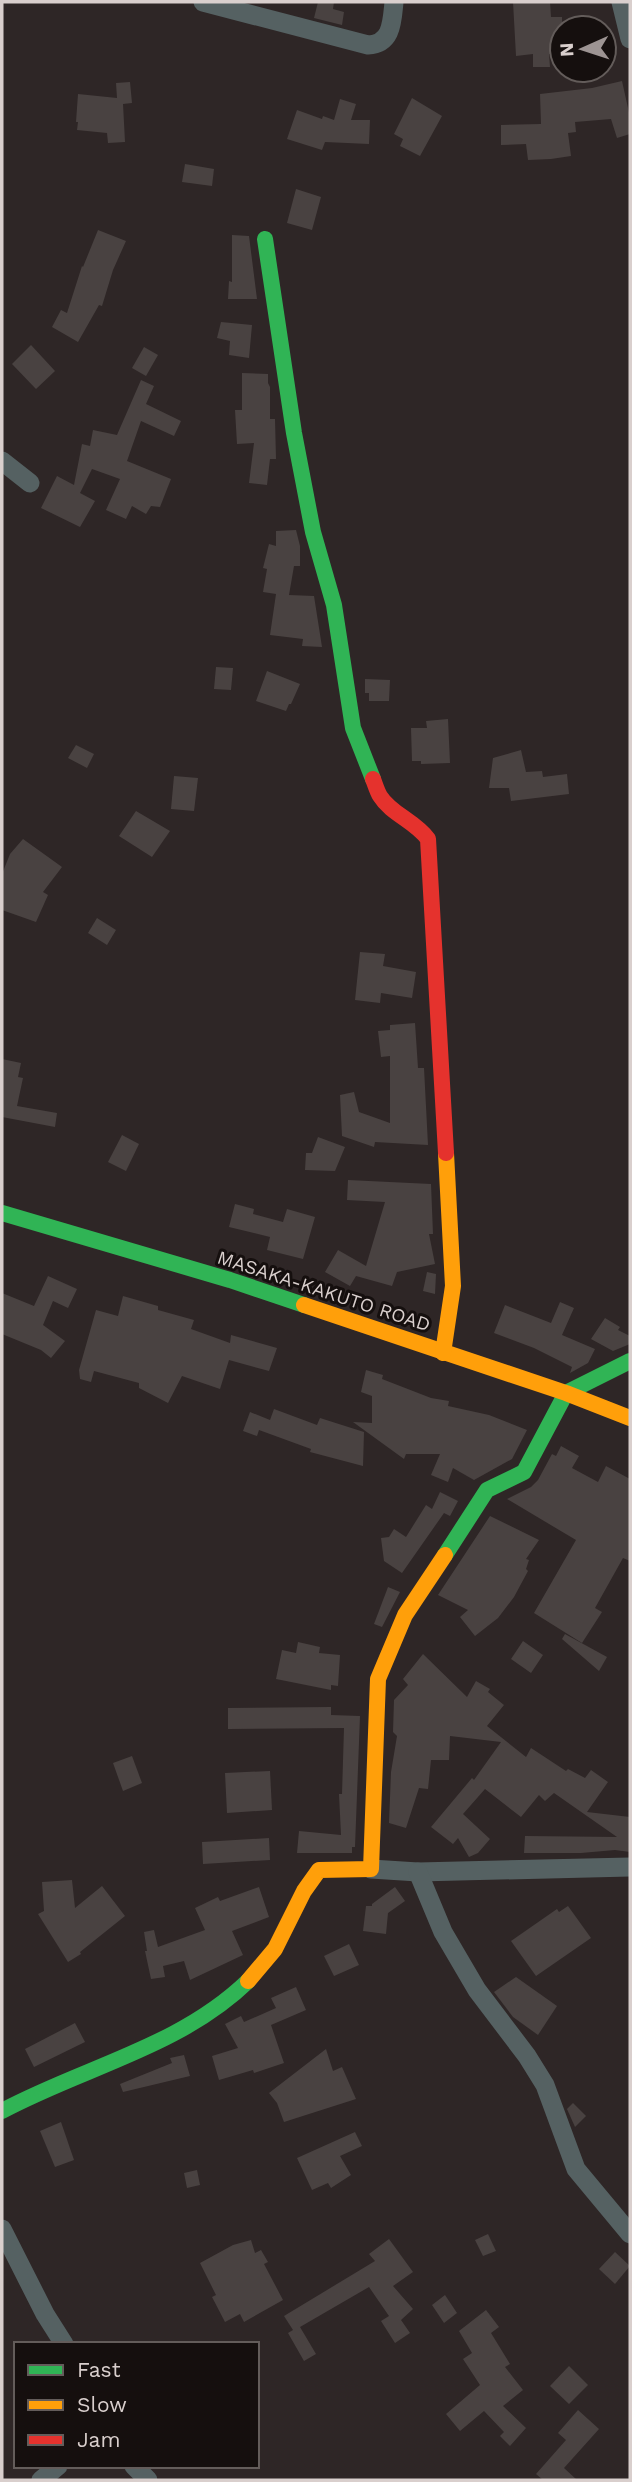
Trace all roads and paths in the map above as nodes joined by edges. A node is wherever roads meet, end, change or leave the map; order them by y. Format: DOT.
graph roads {
  1 [pos="202,2"];
  2 [pos="394,2"];
  3 [pos="265,239"];
  4 [pos="2,461"];
  5 [pos="30,483"];
  6 [pos="2,1213"];
  7 [pos="443,1353"];
  8 [pos="630,1361"];
  9 [pos="566,1393"];
  10 [pos="630,1418"];
  11 [pos="630,1867"];
  12 [pos="371,1869"];
  13 [pos="418,1871"];
  14 [pos="2,2111"];
  15 [pos="2,2229"];
  16 [pos="630,2234"];
  17 [pos="63,2342"];
  18 [pos="56,2468"];
  19 [pos="41,2480"];
  1 -- 2 [label="street"];
  3 -- 7 [label="main road"];
  4 -- 5 [label="street"];
  6 -- 7 [label="main road, MASAKA-KAKUTO ROAD"];
  7 -- 9 [label="main road, MASAKA-KAKUTO ROAD"];
  8 -- 9 [label="main road"];
  9 -- 10 [label="main road, MASAKA-KAKUTO ROAD"];
  9 -- 12 [label="main road"];
  11 -- 13 [label="street"];
  12 -- 13 [label="street"];
  12 -- 14 [label="main road"];
  13 -- 16 [label="street"];
  15 -- 17 [label="street"];
  18 -- 19 [label="street"];
}
